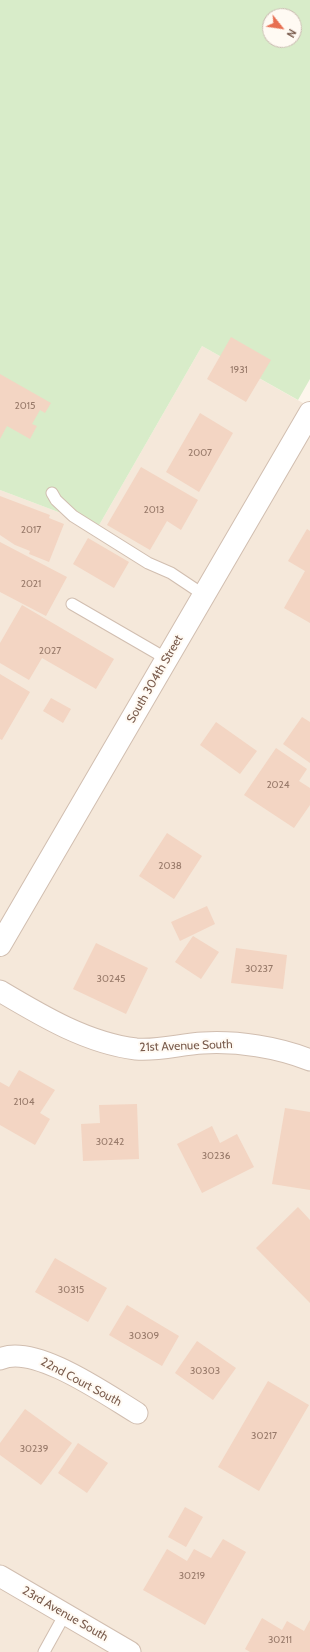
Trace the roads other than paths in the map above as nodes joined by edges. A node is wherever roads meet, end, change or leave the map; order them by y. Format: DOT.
graph roads {
  1 [pos="308,419"];
  2 [pos="52,493"];
  3 [pos="204,595"];
  4 [pos="72,604"];
  5 [pos="167,659"];
  6 [pos="0,945"];
  7 [pos="0,992"];
  8 [pos="310,1060"];
  9 [pos="0,1359"];
  10 [pos="137,1412"];
  11 [pos="0,1576"];
  12 [pos="65,1614"];
  13 [pos="44,1652"];
  14 [pos="130,1652"];
  1 -- 3 [label="street, South 304th Street"];
  2 -- 3 [label="lane"];
  3 -- 5 [label="street, South 304th Street"];
  4 -- 5 [label="lane"];
  5 -- 6 [label="street, South 304th Street"];
  7 -- 8 [label="street, 21st Avenue South"];
  9 -- 10 [label="street, 22nd Court South"];
  11 -- 12 [label="street, 23rd Avenue South"];
  12 -- 13 [label="lane"];
  12 -- 14 [label="street, 23rd Avenue South"];
}
